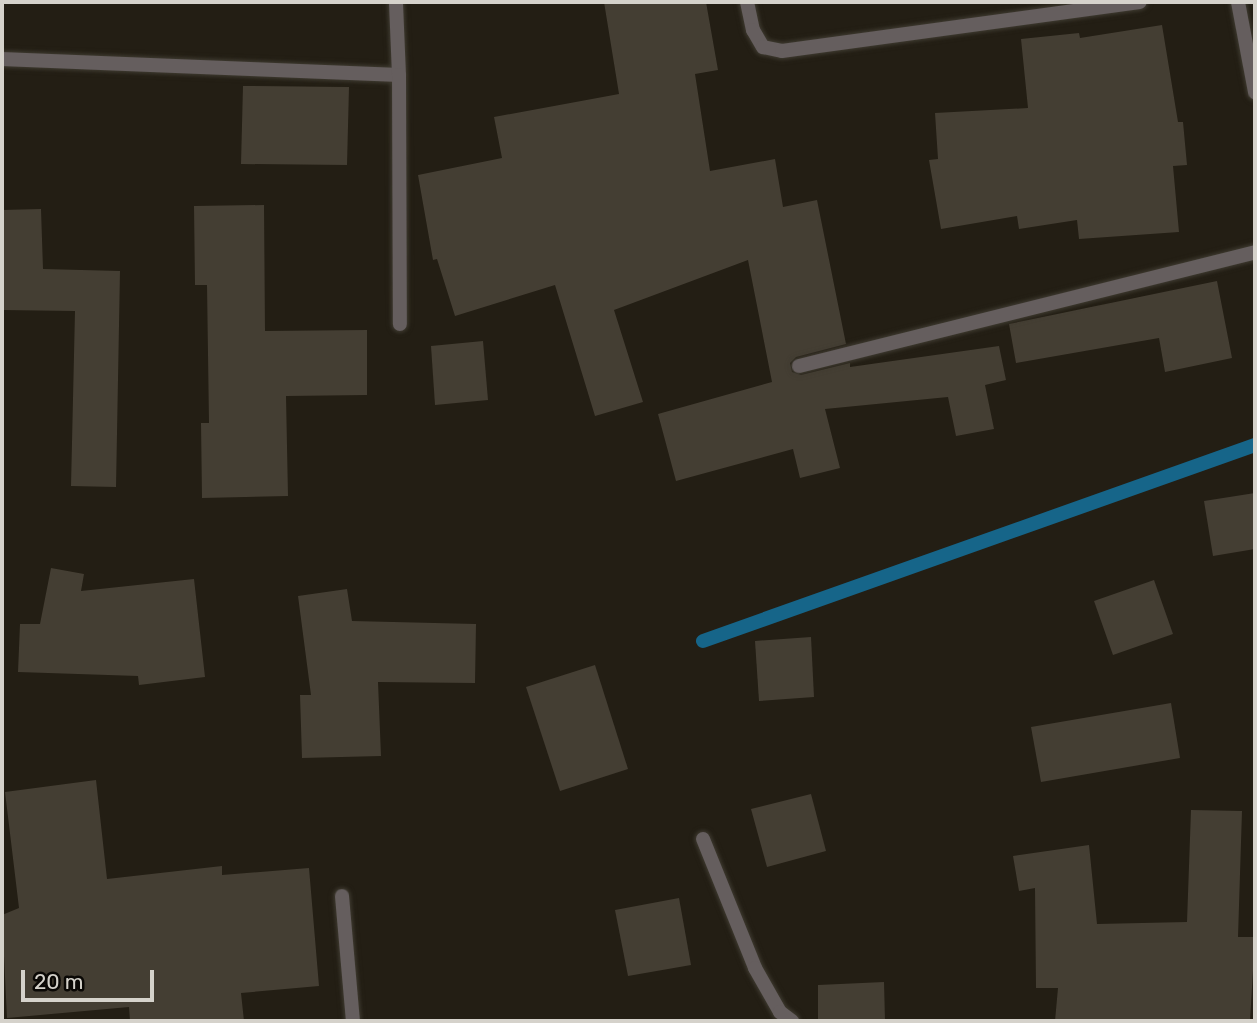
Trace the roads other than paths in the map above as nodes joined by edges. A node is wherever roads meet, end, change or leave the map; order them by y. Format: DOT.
graph roads {
  1 [pos="396,2"];
  2 [pos="747,2"];
  3 [pos="1140,2"];
  4 [pos="1238,2"];
  5 [pos="2,59"];
  6 [pos="400,75"];
  7 [pos="1255,92"];
  8 [pos="1255,252"];
  9 [pos="400,324"];
  10 [pos="799,366"];
  11 [pos="703,839"];
  12 [pos="342,896"];
  13 [pos="353,1021"];
  14 [pos="792,1021"];
  1 -- 6 [label="street"];
  2 -- 3 [label="street"];
  4 -- 7 [label="street"];
  5 -- 6 [label="street"];
  6 -- 9 [label="street"];
  8 -- 10 [label="street"];
  11 -- 14 [label="street"];
  12 -- 13 [label="street"];
}
